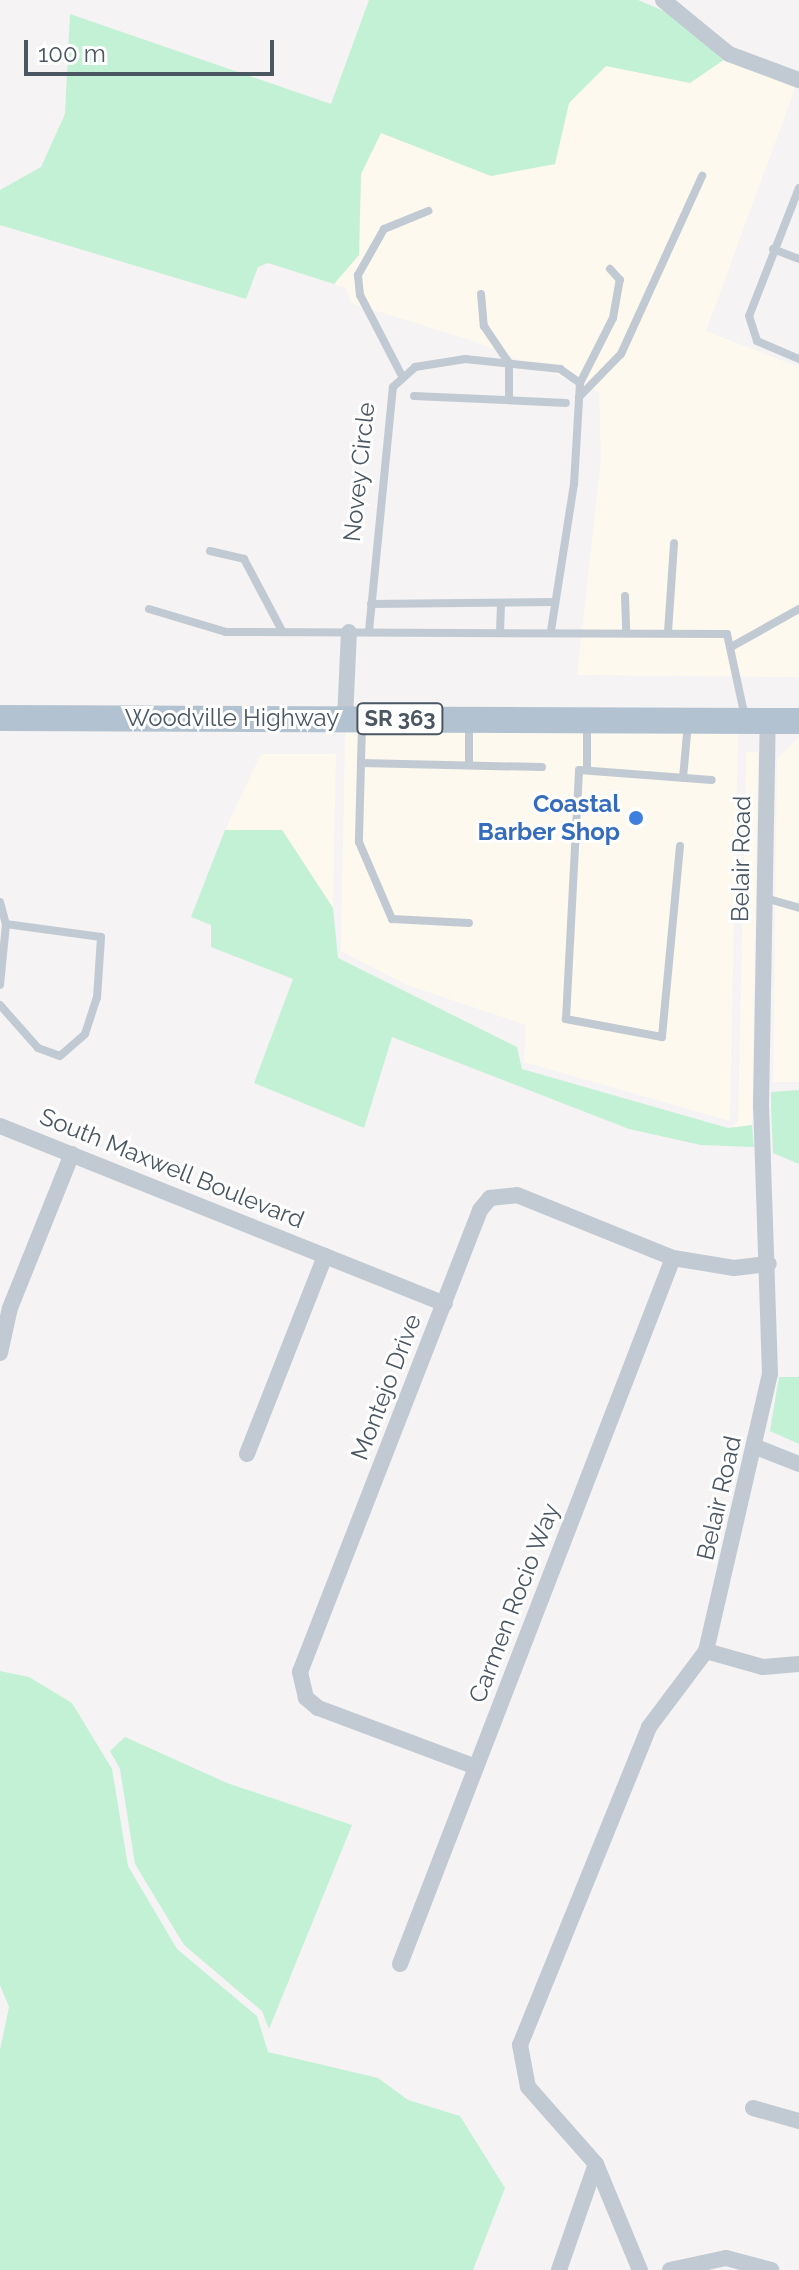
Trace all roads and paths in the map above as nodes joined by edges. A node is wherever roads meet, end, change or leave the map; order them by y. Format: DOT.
graph roads {
  1 [pos="663,0"];
  2 [pos="799,80"];
  3 [pos="702,176"];
  4 [pos="799,188"];
  5 [pos="428,211"];
  6 [pos="773,249"];
  7 [pos="799,259"];
  8 [pos="610,269"];
  9 [pos="481,294"];
  10 [pos="799,359"];
  11 [pos="509,363"];
  12 [pos="402,376"];
  13 [pos="580,383"];
  14 [pos="414,396"];
  15 [pos="579,397"];
  16 [pos="509,400"];
  17 [pos="566,403"];
  18 [pos="674,543"];
  19 [pos="210,551"];
  20 [pos="625,596"];
  21 [pos="555,602"];
  22 [pos="501,603"];
  23 [pos="371,604"];
  24 [pos="149,609"];
  25 [pos="799,609"];
  26 [pos="281,629"];
  27 [pos="369,631"];
  28 [pos="551,631"];
  29 [pos="626,631"];
  30 [pos="349,632"];
  31 [pos="500,632"];
  32 [pos="668,632"];
  33 [pos="731,647"];
  34 [pos="0,718"];
  35 [pos="354,719"];
  36 [pos="469,720"];
  37 [pos="587,720"];
  38 [pos="688,721"];
  39 [pos="757,721"];
  40 [pos="799,721"];
  41 [pos="361,763"];
  42 [pos="469,765"];
  43 [pos="542,767"];
  44 [pos="587,770"];
  45 [pos="683,778"];
  46 [pos="712,780"];
  47 [pos="680,846"];
  48 [pos="765,897"];
  49 [pos="0,902"];
  50 [pos="799,908"];
  51 [pos="469,923"];
  52 [pos="6,924"];
  53 [pos="0,985"];
  54 [pos="0,1005"];
  55 [pos="0,1126"];
  56 [pos="72,1154"];
  57 [pos="325,1256"];
  58 [pos="673,1258"];
  59 [pos="769,1264"];
  60 [pos="445,1304"];
  61 [pos="0,1353"];
  62 [pos="756,1447"];
  63 [pos="247,1454"];
  64 [pos="799,1464"];
  65 [pos="706,1651"];
  66 [pos="799,1664"];
  67 [pos="476,1767"];
  68 [pos="400,1964"];
  69 [pos="753,2108"];
  70 [pos="799,2121"];
  71 [pos="596,2164"];
  72 [pos="559,2270"];
  73 [pos="640,2270"];
  74 [pos="670,2270"];
  75 [pos="771,2270"];
  1 -- 2 [label="street"];
  3 -- 15 [label="lane"];
  4 -- 6 [label="lane"];
  5 -- 12 [label="lane"];
  6 -- 7 [label="lane"];
  6 -- 10 [label="lane"];
  8 -- 13 [label="lane"];
  9 -- 11 [label="lane"];
  11 -- 12 [label="lane, Novey Circle"];
  11 -- 13 [label="lane, Novey Circle"];
  11 -- 16 [label="lane"];
  12 -- 23 [label="lane, Novey Circle"];
  13 -- 15 [label="lane"];
  14 -- 16 [label="lane"];
  15 -- 21 [label="lane"];
  16 -- 17 [label="lane"];
  18 -- 32 [label="lane"];
  19 -- 26 [label="lane"];
  20 -- 29 [label="lane"];
  21 -- 22 [label="lane"];
  21 -- 28 [label="lane"];
  22 -- 23 [label="lane"];
  22 -- 31 [label="lane"];
  23 -- 27 [label="lane, Novey Circle"];
  24 -- 26 [label="lane"];
  25 -- 33 [label="lane"];
  26 -- 30 [label="lane"];
  27 -- 30 [label="lane"];
  27 -- 31 [label="lane"];
  28 -- 29 [label="lane"];
  28 -- 31 [label="lane"];
  29 -- 32 [label="lane"];
  30 -- 35 [label="street"];
  32 -- 33 [label="lane"];
  33 -- 39 [label="lane"];
  34 -- 35 [label="main road, Woodville Highway / SR 363"];
  35 -- 36 [label="main road, Woodville Highway / SR 363"];
  35 -- 41 [label="lane"];
  36 -- 37 [label="main road, Woodville Highway / SR 363"];
  36 -- 42 [label="lane"];
  37 -- 38 [label="main road, Woodville Highway / SR 363"];
  37 -- 44 [label="lane"];
  38 -- 39 [label="main road, Woodville Highway / SR 363"];
  38 -- 45 [label="lane"];
  39 -- 40 [label="main road, Woodville Highway / SR 363"];
  39 -- 48 [label="street, Belair Road"];
  41 -- 42 [label="lane"];
  41 -- 51 [label="lane"];
  42 -- 43 [label="lane"];
  44 -- 45 [label="lane"];
  44 -- 47 [label="lane"];
  45 -- 46 [label="lane"];
  48 -- 50 [label="lane"];
  48 -- 59 [label="street, Belair Road"];
  49 -- 52 [label="lane"];
  52 -- 53 [label="lane"];
  52 -- 54 [label="lane"];
  55 -- 56 [label="street, South Maxwell Boulevard"];
  56 -- 57 [label="street, South Maxwell Boulevard"];
  56 -- 61 [label="street"];
  57 -- 60 [label="street, South Maxwell Boulevard"];
  57 -- 63 [label="street, South Maxwell Boulevard"];
  58 -- 59 [label="street, Montejo Drive"];
  58 -- 60 [label="street, Montejo Drive"];
  58 -- 67 [label="street, Carmen Rocio Way"];
  59 -- 62 [label="street, Belair Road"];
  60 -- 67 [label="street, Montejo Drive"];
  62 -- 64 [label="street"];
  62 -- 65 [label="street, Belair Road"];
  65 -- 66 [label="street"];
  65 -- 71 [label="street, Belair Road"];
  67 -- 68 [label="street, Carmen Rocio Way"];
  69 -- 70 [label="street"];
  71 -- 72 [label="street"];
  71 -- 73 [label="street, Belair Road"];
  74 -- 75 [label="street"];
}
